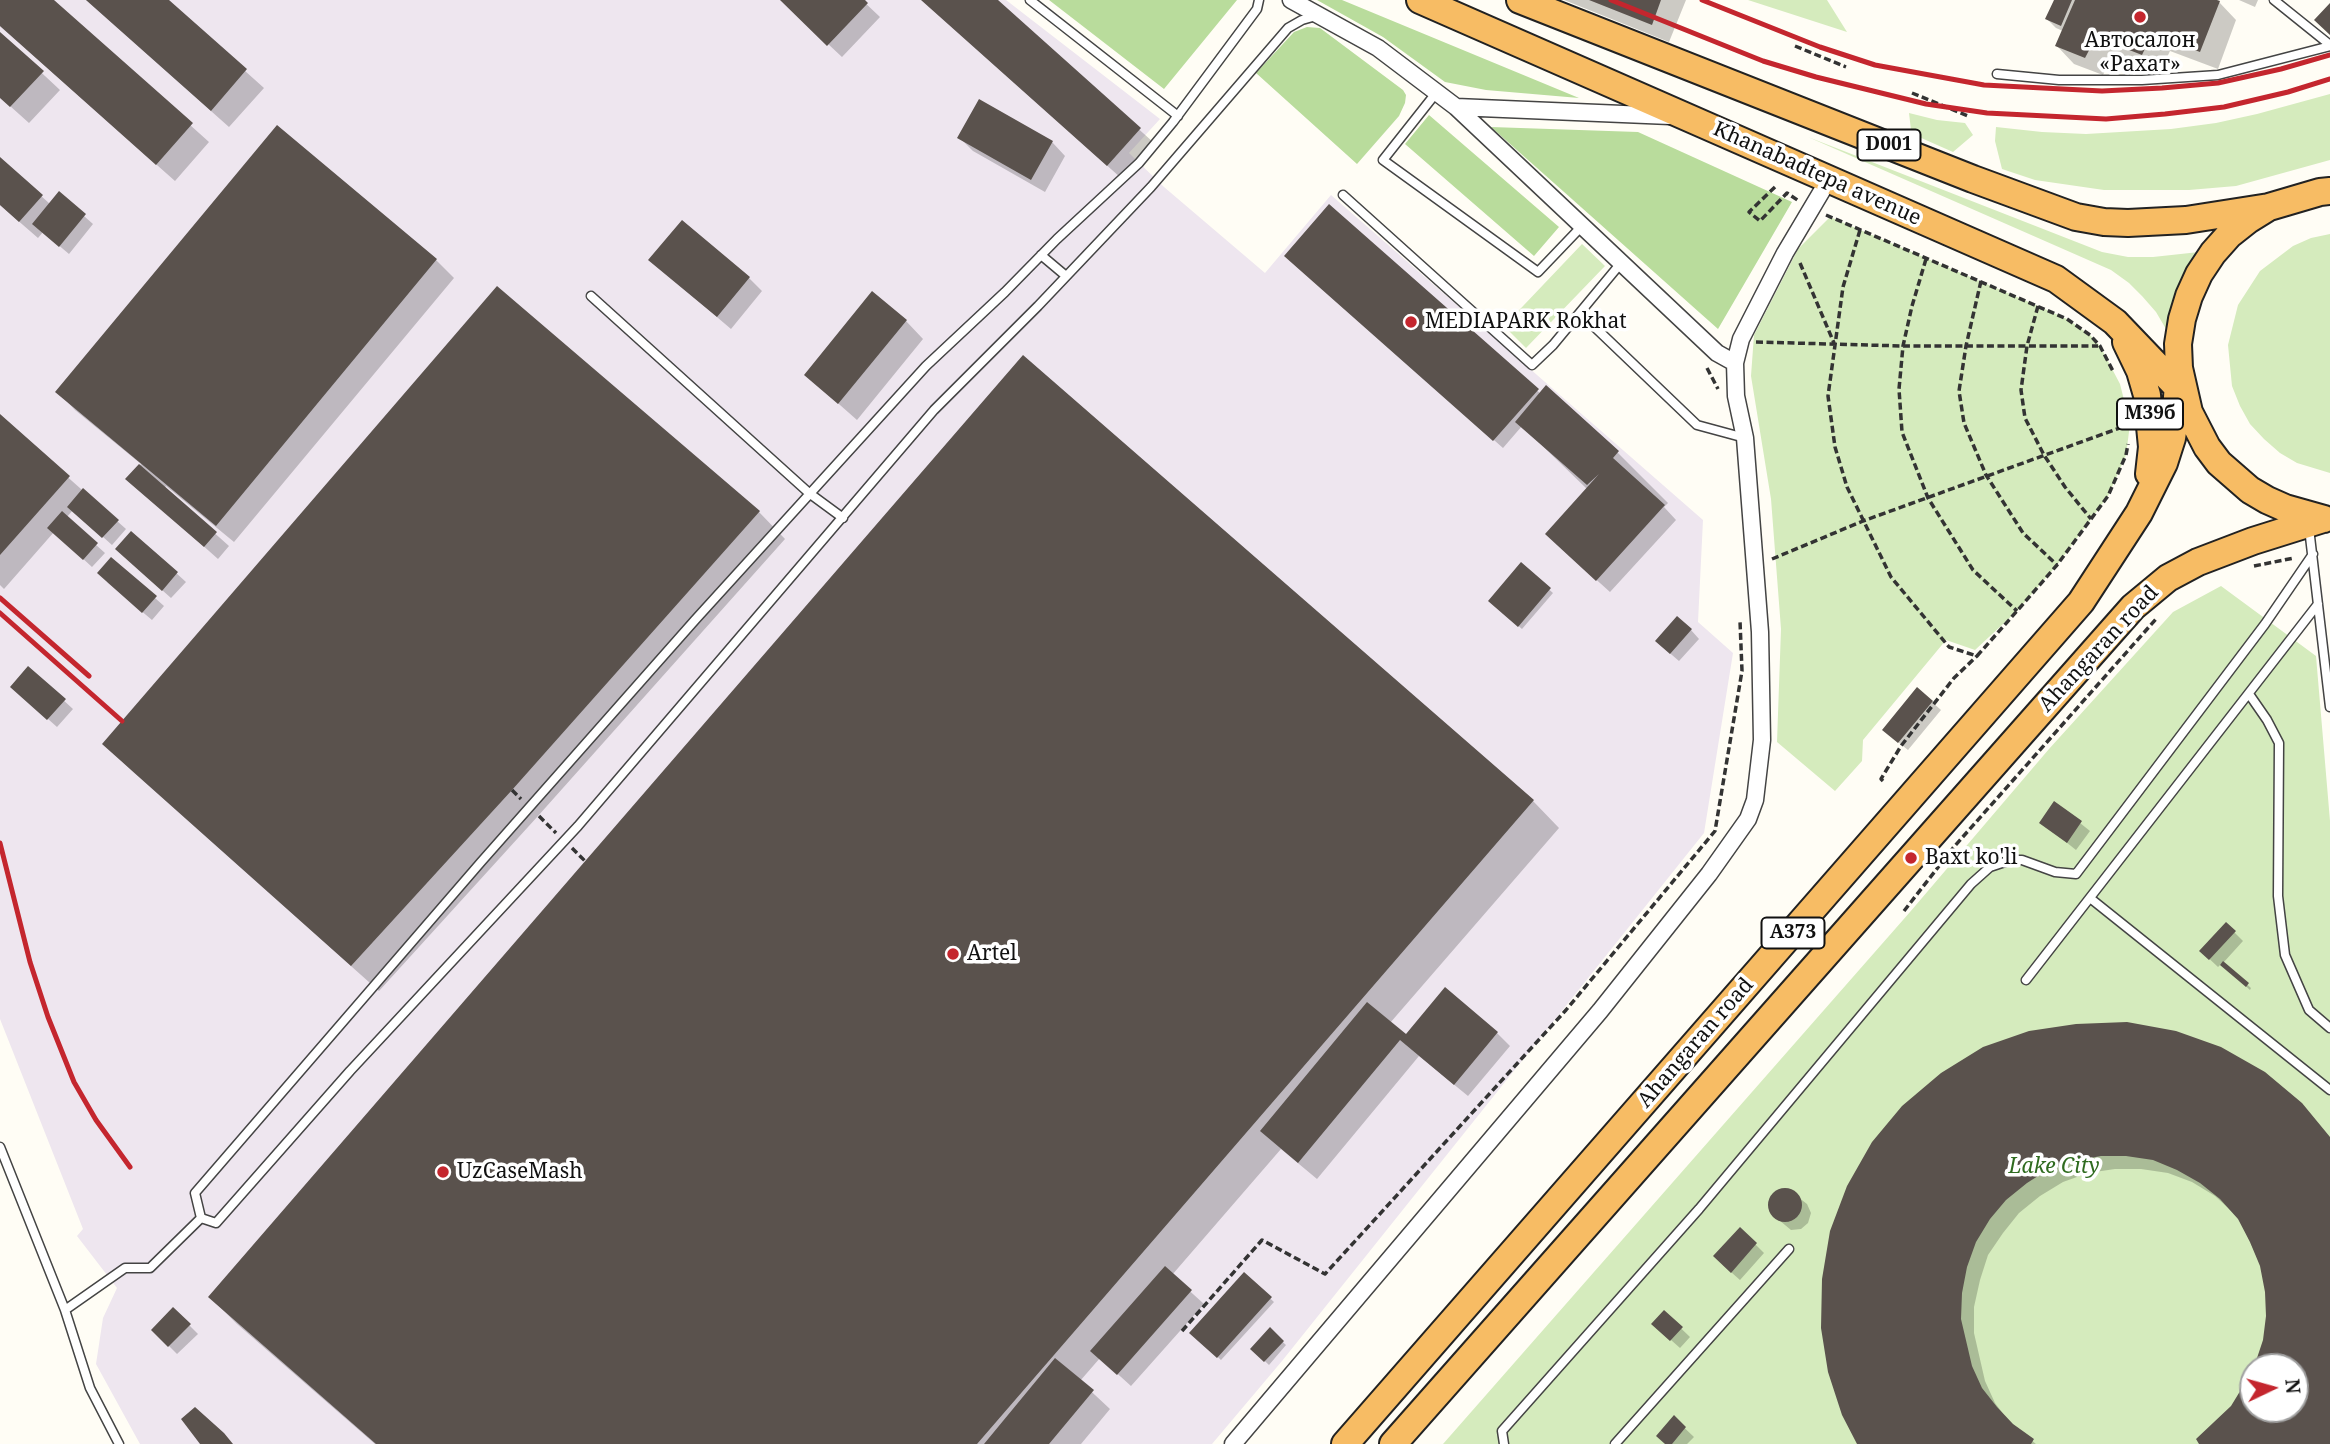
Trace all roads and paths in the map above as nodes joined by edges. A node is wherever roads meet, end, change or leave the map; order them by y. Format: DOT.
graph roads {
  1 [pos="1031,0"];
  2 [pos="1259,0"];
  3 [pos="1291,0"];
  4 [pos="1420,0"];
  5 [pos="1520,0"];
  6 [pos="2274,0"];
  7 [pos="1321,15"];
  8 [pos="1795,46"];
  9 [pos="2330,46"];
  10 [pos="1846,67"];
  11 [pos="1997,74"];
  12 [pos="1436,93"];
  13 [pos="1912,93"];
  14 [pos="1456,107"];
  15 [pos="1178,116"];
  16 [pos="1968,116"];
  17 [pos="1687,117"];
  18 [pos="1829,179"];
  19 [pos="1775,187"];
  20 [pos="2327,191"];
  21 [pos="1343,195"];
  22 [pos="1805,205"];
  23 [pos="2269,207"];
  24 [pos="1582,226"];
  25 [pos="1860,230"];
  26 [pos="1791,243"];
  27 [pos="1041,255"];
  28 [pos="1926,259"];
  29 [pos="1621,263"];
  30 [pos="1066,276"];
  31 [pos="1981,281"];
  32 [pos="591,296"];
  33 [pos="2038,306"];
  34 [pos="1580,313"];
  35 [pos="2115,322"];
  36 [pos="1741,338"];
  37 [pos="1834,345"];
  38 [pos="1903,346"];
  39 [pos="1966,346"];
  40 [pos="2027,346"];
  41 [pos="2100,346"];
  42 [pos="1717,353"];
  43 [pos="1735,363"];
  44 [pos="2115,375"];
  45 [pos="2180,382"];
  46 [pos="1723,398"];
  47 [pos="1745,439"];
  48 [pos="2043,455"];
  49 [pos="1986,475"];
  50 [pos="809,493"];
  51 [pos="1928,498"];
  52 [pos="2139,513"];
  53 [pos="843,518"];
  54 [pos="2317,519"];
  55 [pos="2092,520"];
  56 [pos="1863,521"];
  57 [pos="2313,554"];
  58 [pos="2057,565"];
  59 [pos="1755,567"];
  60 [pos="2247,568"];
  61 [pos="2318,604"];
  62 [pos="2017,611"];
  63 [pos="2158,616"];
  64 [pos="1740,619"];
  65 [pos="1977,656"];
  66 [pos="2329,692"];
  67 [pos="2249,694"];
  68 [pos="2330,707"];
  69 [pos="1883,781"];
  70 [pos="512,790"];
  71 [pos="521,799"];
  72 [pos="530,807"];
  73 [pos="558,834"];
  74 [pos="567,843"];
  75 [pos="585,861"];
  76 [pos="2090,898"];
  77 [pos="1904,911"];
  78 [pos="2026,980"];
  79 [pos="2330,1028"];
  80 [pos="2330,1090"];
  81 [pos="0,1147"];
  82 [pos="201,1219"];
  83 [pos="1789,1249"];
  84 [pos="65,1310"];
  85 [pos="1182,1331"];
  86 [pos="119,1444"];
  87 [pos="1233,1444"];
  88 [pos="1345,1444"];
  89 [pos="1393,1444"];
  90 [pos="1506,1444"];
  91 [pos="1615,1444"];
  1 -- 15 [label="lane"];
  2 -- 15 [label="lane"];
  3 -- 7 [label="street"];
  4 -- 17 [label="highway, Khanabadtepa avenue / D001"];
  5 -- 23 [label="highway, D001"];
  6 -- 9 [label="lane"];
  7 -- 12 [label="street"];
  7 -- 30 [label="lane"];
  8 -- 10 [label="path"];
  9 -- 11 [label="lane"];
  12 -- 14 [label="street"];
  12 -- 24 [label="lane"];
  13 -- 16 [label="path"];
  14 -- 17 [label="street"];
  14 -- 24 [label="street"];
  15 -- 27 [label="lane"];
  17 -- 18 [label="highway, Khanabadtepa avenue / D001"];
  18 -- 22 [label="street"];
  18 -- 35 [label="highway, Khanabadtepa avenue / D001"];
  19 -- 22 [label="path"];
  20 -- 23 [label="highway, D001"];
  21 -- 34 [label="lane"];
  22 -- 25 [label="path"];
  22 -- 26 [label="street"];
  23 -- 45 [label="highway, D001"];
  24 -- 29 [label="street"];
  25 -- 28 [label="path"];
  25 -- 37 [label="path"];
  26 -- 36 [label="street"];
  26 -- 37 [label="path"];
  27 -- 30 [label="lane"];
  27 -- 50 [label="lane"];
  28 -- 31 [label="path"];
  28 -- 38 [label="path"];
  29 -- 34 [label="lane"];
  29 -- 42 [label="street"];
  30 -- 53 [label="lane"];
  31 -- 33 [label="path"];
  31 -- 39 [label="path"];
  32 -- 50 [label="lane"];
  33 -- 40 [label="path"];
  33 -- 41 [label="path"];
  34 -- 47 [label="lane"];
  35 -- 45 [label="highway, Khanabadtepa avenue / D001"];
  35 -- 52 [label="highway, M39б"];
  36 -- 37 [label="path"];
  36 -- 43 [label="street"];
  37 -- 38 [label="path"];
  37 -- 56 [label="path"];
  38 -- 39 [label="path"];
  38 -- 51 [label="path"];
  39 -- 40 [label="path"];
  39 -- 49 [label="path"];
  40 -- 41 [label="path"];
  40 -- 48 [label="path"];
  41 -- 44 [label="path"];
  42 -- 43 [label="street"];
  42 -- 46 [label="path"];
  43 -- 47 [label="street"];
  45 -- 52 [label="highway, Ahangaran road / A373"];
  45 -- 54 [label="highway, D001"];
  47 -- 59 [label="street"];
  48 -- 49 [label="path"];
  48 -- 55 [label="path"];
  48 -- 55 [label="path"];
  49 -- 51 [label="path"];
  49 -- 58 [label="path"];
  50 -- 53 [label="lane"];
  50 -- 82 [label="lane"];
  51 -- 56 [label="path"];
  51 -- 62 [label="path"];
  52 -- 88 [label="highway, Ahangaran road / A373"];
  53 -- 82 [label="lane"];
  54 -- 57 [label="lane"];
  54 -- 89 [label="highway, Ahangaran road / A373"];
  55 -- 58 [label="path"];
  56 -- 59 [label="path"];
  56 -- 65 [label="path"];
  57 -- 60 [label="path"];
  57 -- 61 [label="lane"];
  57 -- 90 [label="lane"];
  58 -- 62 [label="path"];
  59 -- 87 [label="street"];
  61 -- 66 [label="lane"];
  61 -- 67 [label="lane"];
  62 -- 65 [label="path"];
  63 -- 77 [label="path"];
  64 -- 85 [label="path"];
  65 -- 69 [label="path"];
  66 -- 68 [label="lane"];
  67 -- 76 [label="lane"];
  67 -- 79 [label="lane"];
  70 -- 71 [label="path"];
  72 -- 73 [label="path"];
  74 -- 75 [label="path"];
  76 -- 78 [label="lane"];
  76 -- 80 [label="lane"];
  81 -- 84 [label="lane"];
  82 -- 84 [label="lane"];
  83 -- 91 [label="lane"];
  84 -- 86 [label="lane"];
}
